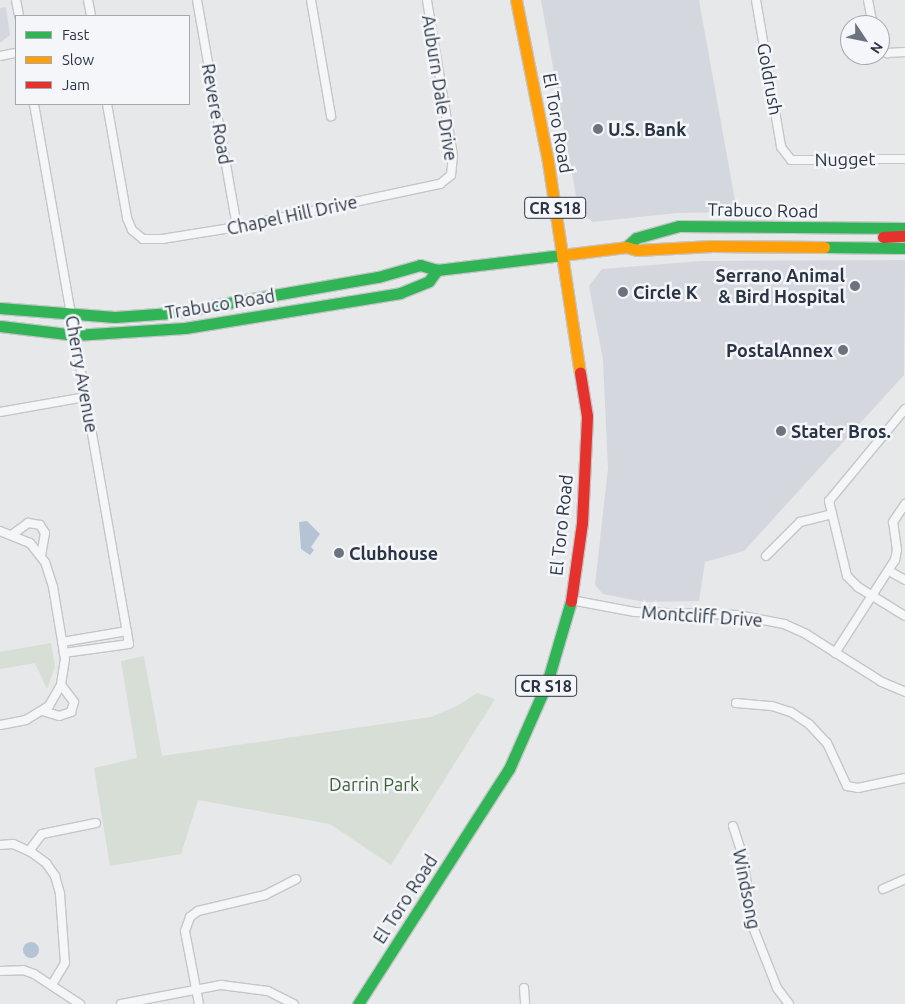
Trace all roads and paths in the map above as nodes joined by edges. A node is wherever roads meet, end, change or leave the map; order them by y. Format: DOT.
graph roads {
  1 [pos="16,0"];
  2 [pos="88,0"];
  3 [pos="197,0"];
  4 [pos="311,0"];
  5 [pos="427,0"];
  6 [pos="516,0"];
  7 [pos="756,0"];
  8 [pos="868,0"];
  9 [pos="19,15"];
  10 [pos="91,15"];
  11 [pos="871,15"];
  12 [pos="905,52"];
  13 [pos="15,53"];
  14 [pos="890,53"];
  15 [pos="0,56"];
  16 [pos="34,105"];
  17 [pos="107,105"];
  18 [pos="331,116"];
  19 [pos="788,155"];
  20 [pos="905,159"];
  21 [pos="451,175"];
  22 [pos="237,227"];
  23 [pos="905,228"];
  24 [pos="905,236"];
  25 [pos="626,247"];
  26 [pos="830,248"];
  27 [pos="905,248"];
  28 [pos="562,254"];
  29 [pos="437,270"];
  30 [pos="0,308"];
  31 [pos="72,316"];
  32 [pos="0,326"];
  33 [pos="75,335"];
  34 [pos="85,397"];
  35 [pos="905,409"];
  36 [pos="0,412"];
  37 [pos="905,504"];
  38 [pos="831,514"];
  39 [pos="0,531"];
  40 [pos="13,534"];
  41 [pos="41,555"];
  42 [pos="766,556"];
  43 [pos="889,571"];
  44 [pos="905,580"];
  45 [pos="873,597"];
  46 [pos="571,600"];
  47 [pos="905,616"];
  48 [pos="127,631"];
  49 [pos="62,642"];
  50 [pos="64,653"];
  51 [pos="836,653"];
  52 [pos="61,685"];
  53 [pos="905,692"];
  54 [pos="736,703"];
  55 [pos="42,711"];
  56 [pos="0,725"];
  57 [pos="905,778"];
  58 [pos="96,823"];
  59 [pos="733,826"];
  60 [pos="0,845"];
  61 [pos="29,850"];
  62 [pos="296,879"];
  63 [pos="905,879"];
  64 [pos="883,889"];
  65 [pos="0,971"];
  66 [pos="52,985"];
  67 [pos="196,988"];
  68 [pos="524,988"];
  69 [pos="80,1004"];
  70 [pos="121,1004"];
  71 [pos="199,1004"];
  72 [pos="294,1004"];
  73 [pos="358,1004"];
  74 [pos="525,1004"];
  75 [pos="789,1004"];
  1 -- 9 [label="street"];
  2 -- 10 [label="street"];
  3 -- 22 [label="street, Revere Road"];
  4 -- 18 [label="street"];
  5 -- 21 [label="street, Auburn Dale Drive"];
  6 -- 28 [label="main road, El Toro Road / CR S18"];
  7 -- 19 [label="street, Goldrush"];
  8 -- 11 [label="street"];
  12 -- 14 [label="street"];
  13 -- 15 [label="street"];
  16 -- 31 [label="street, Cherry Avenue"];
  17 -- 22 [label="street, Chapel Hill Drive"];
  19 -- 20 [label="street, Nugget"];
  21 -- 22 [label="street, Chapel Hill Drive"];
  23 -- 25 [label="main road, Trabuco Road"];
  24 -- 26 [label="main road"];
  25 -- 26 [label="main road, Trabuco Road"];
  25 -- 28 [label="main road, Trabuco Road"];
  26 -- 27 [label="main road, Trabuco Road"];
  28 -- 29 [label="main road, Trabuco Road"];
  28 -- 46 [label="main road, El Toro Road / CR S18"];
  29 -- 31 [label="main road, Trabuco Road"];
  29 -- 33 [label="main road, Trabuco Road"];
  30 -- 31 [label="main road, Trabuco Road"];
  31 -- 33 [label="street, Cherry Avenue"];
  32 -- 33 [label="main road, Trabuco Road"];
  33 -- 34 [label="street, Cherry Avenue"];
  34 -- 36 [label="street"];
  34 -- 48 [label="street, Cherry Avenue"];
  35 -- 38 [label="street"];
  37 -- 43 [label="street"];
  38 -- 42 [label="street"];
  38 -- 45 [label="street"];
  39 -- 40 [label="street"];
  40 -- 41 [label="street"];
  40 -- 41 [label="street"];
  41 -- 49 [label="street"];
  43 -- 44 [label="street"];
  43 -- 45 [label="street"];
  45 -- 47 [label="street"];
  45 -- 51 [label="street"];
  46 -- 51 [label="street, Montcliff Drive"];
  46 -- 73 [label="main road, El Toro Road / CR S18"];
  48 -- 49 [label="street"];
  48 -- 50 [label="street, Cherry Avenue"];
  49 -- 50 [label="street"];
  50 -- 52 [label="street"];
  51 -- 53 [label="street, Montcliff Drive"];
  52 -- 55 [label="street"];
  52 -- 55 [label="street"];
  54 -- 57 [label="street"];
  55 -- 56 [label="street"];
  58 -- 61 [label="street"];
  59 -- 75 [label="street, Windsong"];
  60 -- 61 [label="street"];
  61 -- 66 [label="street"];
  62 -- 67 [label="street"];
  63 -- 64 [label="street"];
  65 -- 66 [label="street"];
  66 -- 69 [label="street"];
  67 -- 70 [label="street"];
  67 -- 71 [label="street"];
  67 -- 72 [label="street"];
  68 -- 74 [label="street"];
}
